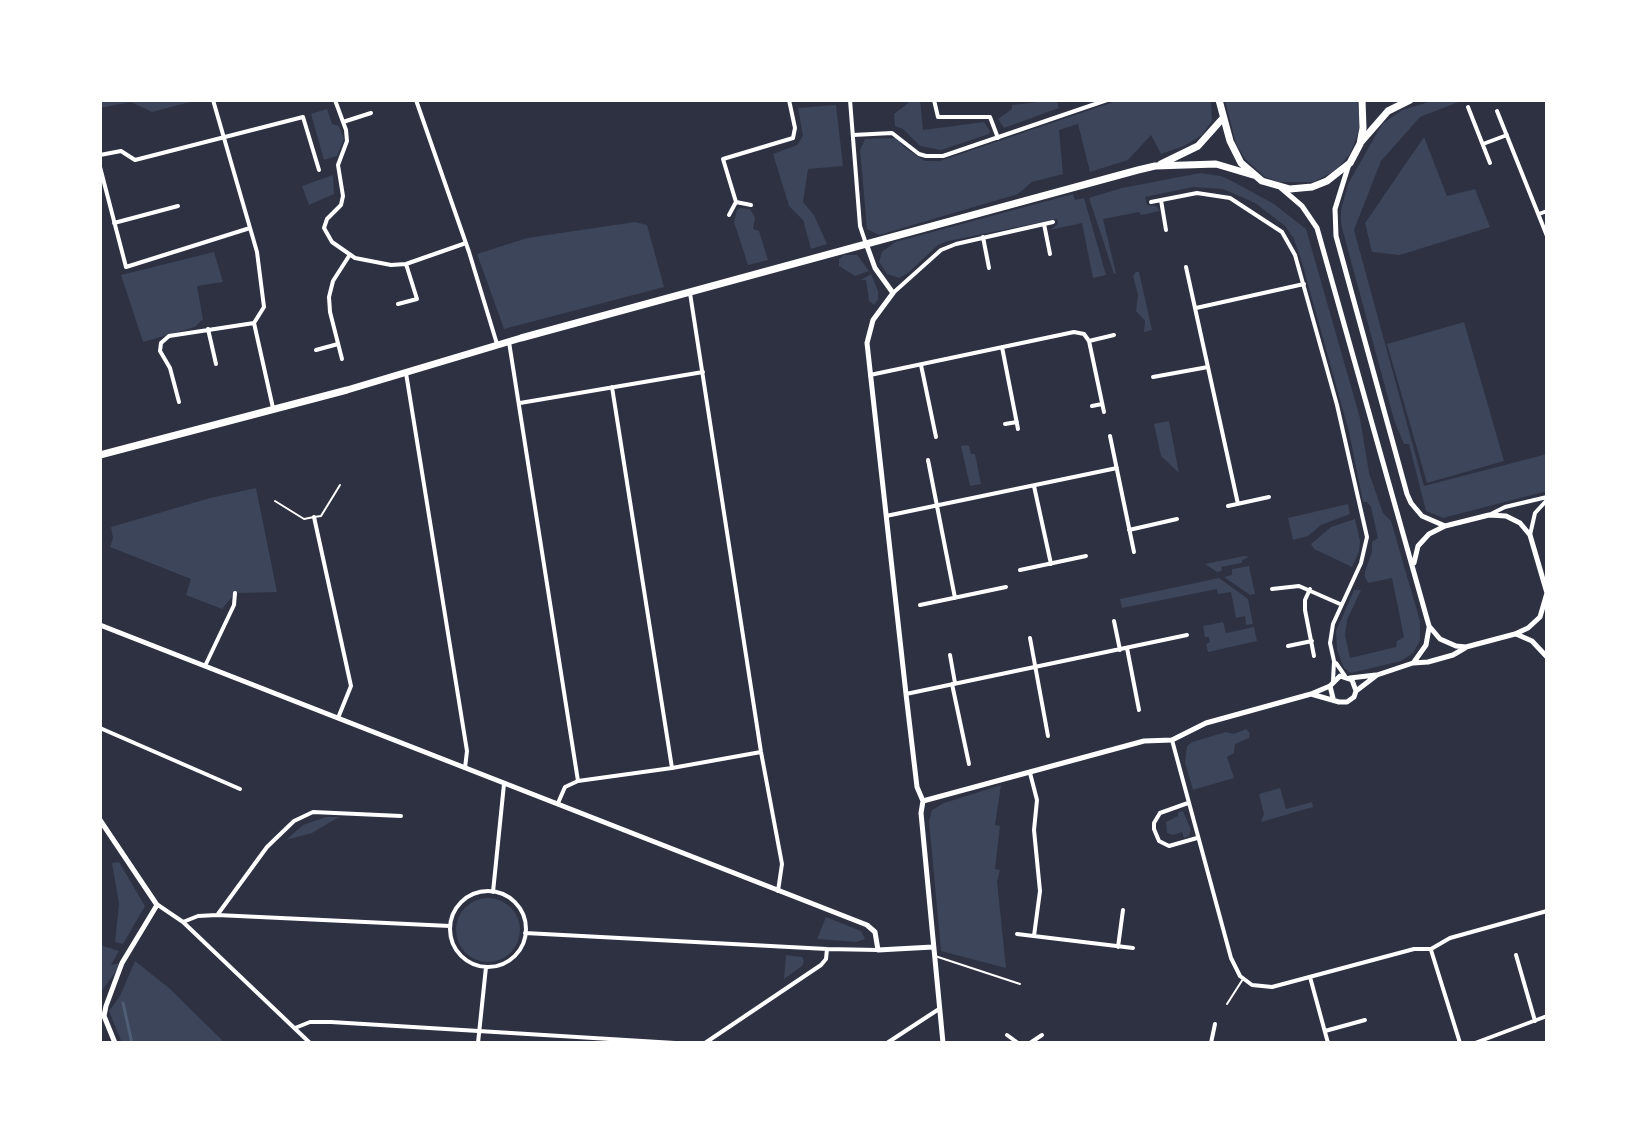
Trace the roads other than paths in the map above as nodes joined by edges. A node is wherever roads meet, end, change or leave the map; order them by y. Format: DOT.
graph roads {
  1 [pos="213,100"];
  2 [pos="335,100"];
  3 [pos="416,100"];
  4 [pos="789,100"];
  5 [pos="850,100"];
  6 [pos="934,100"];
  7 [pos="1107,100"];
  8 [pos="1219,100"];
  9 [pos="1362,100"];
  10 [pos="1410,100"];
  11 [pos="1468,107"];
  12 [pos="1497,111"];
  13 [pos="371,113"];
  14 [pos="1223,118"];
  15 [pos="343,122"];
  16 [pos="853,135"];
  17 [pos="1507,135"];
  18 [pos="223,137"];
  19 [pos="998,138"];
  20 [pos="1360,144"];
  21 [pos="1483,144"];
  22 [pos="100,155"];
  23 [pos="1350,163"];
  24 [pos="1490,163"];
  25 [pos="1155,166"];
  26 [pos="100,167"];
  27 [pos="319,170"];
  28 [pos="1253,175"];
  29 [pos="1281,188"];
  30 [pos="1161,200"];
  31 [pos="736,202"];
  32 [pos="1151,202"];
  33 [pos="751,205"];
  34 [pos="178,206"];
  35 [pos="1547,211"];
  36 [pos="1539,214"];
  37 [pos="729,215"];
  38 [pos="1053,222"];
  39 [pos="114,223"];
  40 [pos="1044,224"];
  41 [pos="250,228"];
  42 [pos="1166,230"];
  43 [pos="1547,236"];
  44 [pos="983,237"];
  45 [pos="466,243"];
  46 [pos="867,246"];
  47 [pos="1050,254"];
  48 [pos="349,256"];
  49 [pos="406,264"];
  50 [pos="1186,267"];
  51 [pos="989,268"];
  52 [pos="1304,284"];
  53 [pos="690,292"];
  54 [pos="893,293"];
  55 [pos="398,304"];
  56 [pos="1196,308"];
  57 [pos="254,323"];
  58 [pos="208,329"];
  59 [pos="1114,335"];
  60 [pos="1089,341"];
  61 [pos="509,342"];
  62 [pos="338,344"];
  63 [pos="498,345"];
  64 [pos="1002,347"];
  65 [pos="316,350"];
  66 [pos="342,359"];
  67 [pos="216,364"];
  68 [pos="921,365"];
  69 [pos="1208,367"];
  70 [pos="703,372"];
  71 [pos="406,373"];
  72 [pos="870,375"];
  73 [pos="1153,377"];
  74 [pos="612,387"];
  75 [pos="179,402"];
  76 [pos="519,403"];
  77 [pos="1102,404"];
  78 [pos="1092,406"];
  79 [pos="274,410"];
  80 [pos="1104,412"];
  81 [pos="1017,422"];
  82 [pos="1005,424"];
  83 [pos="1018,429"];
  84 [pos="1110,436"];
  85 [pos="936,437"];
  86 [pos="100,455"];
  87 [pos="928,460"];
  88 [pos="1117,468"];
  89 [pos="340,485"];
  90 [pos="1034,486"];
  91 [pos="1269,497"];
  92 [pos="1547,498"];
  93 [pos="275,501"];
  94 [pos="1238,504"];
  95 [pos="1228,506"];
  96 [pos="937,507"];
  97 [pos="1489,515"];
  98 [pos="886,516"];
  99 [pos="314,517"];
  100 [pos="1177,519"];
  101 [pos="1445,526"];
  102 [pos="1129,530"];
  103 [pos="1530,535"];
  104 [pos="1134,552"];
  105 [pos="1086,556"];
  106 [pos="1051,564"];
  107 [pos="1413,568"];
  108 [pos="1020,570"];
  109 [pos="1006,587"];
  110 [pos="1272,589"];
  111 [pos="1310,589"];
  112 [pos="235,593"];
  113 [pos="1547,594"];
  114 [pos="955,598"];
  115 [pos="1340,604"];
  116 [pos="920,605"];
  117 [pos="1114,621"];
  118 [pos="100,625"];
  119 [pos="1429,626"];
  120 [pos="1515,634"];
  121 [pos="1187,635"];
  122 [pos="1030,638"];
  123 [pos="1312,641"];
  124 [pos="1288,646"];
  125 [pos="1466,647"];
  126 [pos="1127,648"];
  127 [pos="1120,650"];
  128 [pos="950,655"];
  129 [pos="1314,656"];
  130 [pos="1547,657"];
  131 [pos="1334,661"];
  132 [pos="1413,663"];
  133 [pos="205,666"];
  134 [pos="1035,667"];
  135 [pos="1377,675"];
  136 [pos="1347,677"];
  137 [pos="1332,683"];
  138 [pos="953,684"];
  139 [pos="1356,691"];
  140 [pos="906,694"];
  141 [pos="1311,694"];
  142 [pos="1333,699"];
  143 [pos="1139,710"];
  144 [pos="338,718"];
  145 [pos="100,728"];
  146 [pos="1048,736"];
  147 [pos="1172,740"];
  148 [pos="761,752"];
  149 [pos="969,764"];
  150 [pos="465,768"];
  151 [pos="672,768"];
  152 [pos="1030,773"];
  153 [pos="578,781"];
  154 [pos="504,784"];
  155 [pos="240,789"];
  156 [pos="923,801"];
  157 [pos="558,803"];
  158 [pos="1188,803"];
  159 [pos="401,816"];
  160 [pos="100,820"];
  161 [pos="1197,838"];
  162 [pos="778,891"];
  163 [pos="493,892"];
  164 [pos="157,905"];
  165 [pos="1123,910"];
  166 [pos="1547,911"];
  167 [pos="217,915"];
  168 [pos="183,922"];
  169 [pos="450,926"];
  170 [pos="525,933"];
  171 [pos="1017,934"];
  172 [pos="1034,936"];
  173 [pos="933,947"];
  174 [pos="1118,947"];
  175 [pos="1133,948"];
  176 [pos="827,949"];
  177 [pos="1431,949"];
  178 [pos="878,950"];
  179 [pos="1516,955"];
  180 [pos="934,956"];
  181 [pos="486,967"];
  182 [pos="1310,977"];
  183 [pos="1243,979"];
  184 [pos="1020,984"];
  185 [pos="1227,1004"];
  186 [pos="939,1009"];
  187 [pos="1547,1016"];
  188 [pos="102,1017"];
  189 [pos="1365,1020"];
  190 [pos="1535,1021"];
  191 [pos="1215,1024"];
  192 [pos="295,1028"];
  193 [pos="479,1031"];
  194 [pos="1325,1031"];
  195 [pos="1007,1035"];
  196 [pos="1042,1035"];
  197 [pos="115,1043"];
  198 [pos="310,1043"];
  199 [pos="478,1043"];
  200 [pos="675,1043"];
  201 [pos="705,1043"];
  202 [pos="887,1043"];
  203 [pos="943,1043"];
  204 [pos="1018,1043"];
  205 [pos="1030,1043"];
  206 [pos="1211,1043"];
  207 [pos="1328,1043"];
  208 [pos="1460,1043"];
  209 [pos="1475,1043"];
  1 -- 18 [label="street"];
  2 -- 15 [label="street"];
  3 -- 45 [label="street"];
  4 -- 31 [label="street"];
  5 -- 16 [label="street"];
  6 -- 19 [label="street"];
  7 -- 19 [label="street"];
  8 -- 14 [label="main road"];
  9 -- 20 [label="main road"];
  10 -- 20 [label="main road"];
  11 -- 21 [label="street"];
  12 -- 17 [label="street"];
  13 -- 15 [label="street"];
  14 -- 25 [label="main road"];
  14 -- 28 [label="main road"];
  15 -- 48 [label="street"];
  16 -- 19 [label="street"];
  16 -- 46 [label="street"];
  17 -- 21 [label="street"];
  17 -- 36 [label="street"];
  18 -- 22 [label="street"];
  18 -- 27 [label="street"];
  18 -- 41 [label="street"];
  20 -- 23 [label="main road"];
  21 -- 24 [label="street"];
  23 -- 29 [label="main road"];
  23 -- 101 [label="street"];
  25 -- 28 [label="main road"];
  25 -- 46 [label="main road"];
  26 -- 39 [label="street"];
  28 -- 29 [label="main road"];
  29 -- 107 [label="street"];
  30 -- 32 [label="street"];
  30 -- 42 [label="street"];
  30 -- 52 [label="street"];
  31 -- 33 [label="street"];
  31 -- 37 [label="street"];
  34 -- 39 [label="street"];
  35 -- 36 [label="street"];
  36 -- 43 [label="street"];
  38 -- 40 [label="street"];
  39 -- 41 [label="street"];
  40 -- 44 [label="street"];
  40 -- 47 [label="street"];
  41 -- 57 [label="street"];
  44 -- 51 [label="street"];
  44 -- 54 [label="street"];
  45 -- 49 [label="street"];
  45 -- 63 [label="street"];
  46 -- 53 [label="main road"];
  46 -- 54 [label="street"];
  48 -- 49 [label="street"];
  48 -- 62 [label="street"];
  49 -- 55 [label="street"];
  50 -- 56 [label="street"];
  52 -- 56 [label="street"];
  52 -- 115 [label="street"];
  53 -- 61 [label="main road"];
  53 -- 70 [label="street"];
  54 -- 72 [label="street"];
  56 -- 69 [label="street"];
  57 -- 58 [label="street"];
  57 -- 79 [label="street"];
  58 -- 67 [label="street"];
  58 -- 75 [label="street"];
  59 -- 60 [label="street"];
  60 -- 64 [label="street"];
  60 -- 77 [label="street"];
  61 -- 63 [label="main road"];
  61 -- 76 [label="street"];
  62 -- 65 [label="street"];
  62 -- 66 [label="street"];
  63 -- 71 [label="main road"];
  64 -- 68 [label="street"];
  64 -- 81 [label="street"];
  68 -- 72 [label="street"];
  68 -- 85 [label="street"];
  69 -- 73 [label="street"];
  69 -- 94 [label="street"];
  70 -- 74 [label="street"];
  70 -- 148 [label="street"];
  71 -- 79 [label="main road"];
  71 -- 150 [label="street"];
  72 -- 98 [label="street"];
  74 -- 76 [label="street"];
  74 -- 151 [label="street"];
  76 -- 153 [label="street"];
  77 -- 78 [label="street"];
  77 -- 80 [label="street"];
  79 -- 86 [label="main road"];
  81 -- 82 [label="street"];
  81 -- 83 [label="street"];
  84 -- 88 [label="street"];
  87 -- 96 [label="street"];
  88 -- 90 [label="street"];
  88 -- 102 [label="street"];
  89 -- 99 [label="lane"];
  90 -- 96 [label="street"];
  90 -- 106 [label="street"];
  91 -- 94 [label="street"];
  92 -- 97 [label="street"];
  92 -- 103 [label="street"];
  93 -- 99 [label="lane"];
  94 -- 95 [label="street"];
  96 -- 98 [label="street"];
  96 -- 114 [label="street"];
  97 -- 101 [label="street"];
  97 -- 103 [label="street"];
  98 -- 140 [label="street"];
  99 -- 144 [label="street"];
  100 -- 102 [label="street"];
  101 -- 107 [label="street"];
  102 -- 104 [label="street"];
  103 -- 113 [label="street"];
  105 -- 106 [label="street"];
  106 -- 108 [label="street"];
  107 -- 119 [label="street"];
  109 -- 114 [label="street"];
  110 -- 111 [label="street"];
  111 -- 115 [label="street"];
  111 -- 123 [label="street"];
  112 -- 133 [label="street"];
  113 -- 120 [label="street"];
  114 -- 116 [label="street"];
  115 -- 131 [label="street"];
  117 -- 127 [label="street"];
  118 -- 133 [label="street"];
  119 -- 125 [label="street"];
  119 -- 132 [label="street"];
  120 -- 125 [label="street"];
  120 -- 130 [label="street"];
  121 -- 126 [label="street"];
  122 -- 134 [label="street"];
  123 -- 124 [label="street"];
  123 -- 129 [label="street"];
  125 -- 132 [label="street"];
  126 -- 127 [label="street"];
  126 -- 143 [label="street"];
  127 -- 134 [label="street"];
  128 -- 138 [label="street"];
  131 -- 136 [label="street"];
  131 -- 137 [label="street"];
  132 -- 135 [label="street"];
  133 -- 144 [label="street"];
  134 -- 138 [label="street"];
  134 -- 146 [label="street"];
  135 -- 136 [label="street"];
  135 -- 139 [label="street"];
  136 -- 137 [label="street"];
  136 -- 139 [label="street"];
  137 -- 141 [label="street"];
  137 -- 142 [label="street"];
  138 -- 140 [label="street"];
  138 -- 149 [label="street"];
  139 -- 142 [label="street"];
  140 -- 156 [label="street"];
  141 -- 142 [label="street"];
  141 -- 147 [label="street"];
  144 -- 150 [label="street"];
  145 -- 155 [label="street"];
  147 -- 152 [label="street"];
  147 -- 158 [label="street"];
  148 -- 151 [label="street"];
  148 -- 162 [label="street"];
  150 -- 154 [label="street"];
  151 -- 153 [label="street"];
  152 -- 156 [label="street"];
  152 -- 172 [label="street"];
  153 -- 157 [label="street"];
  154 -- 157 [label="street"];
  154 -- 163 [label="street"];
  156 -- 173 [label="street"];
  157 -- 162 [label="street"];
  158 -- 161 [label="street"];
  158 -- 161 [label="street"];
  159 -- 167 [label="street"];
  160 -- 164 [label="street"];
  161 -- 183 [label="street"];
  162 -- 178 [label="street"];
  163 -- 169 [label="street"];
  163 -- 170 [label="street"];
  164 -- 168 [label="street"];
  164 -- 188 [label="street"];
  165 -- 174 [label="street"];
  166 -- 177 [label="street"];
  167 -- 168 [label="street"];
  167 -- 169 [label="street"];
  168 -- 192 [label="street"];
  169 -- 181 [label="street"];
  170 -- 176 [label="street"];
  170 -- 181 [label="street"];
  171 -- 172 [label="street"];
  172 -- 174 [label="street"];
  173 -- 178 [label="street"];
  173 -- 180 [label="street"];
  174 -- 175 [label="street"];
  176 -- 178 [label="street"];
  176 -- 201 [label="street"];
  177 -- 182 [label="street"];
  177 -- 208 [label="street"];
  179 -- 190 [label="street"];
  180 -- 184 [label="lane"];
  180 -- 186 [label="street"];
  181 -- 193 [label="street"];
  182 -- 183 [label="street"];
  182 -- 194 [label="street"];
  183 -- 185 [label="lane"];
  186 -- 202 [label="street"];
  186 -- 203 [label="street"];
  187 -- 190 [label="street"];
  188 -- 197 [label="street"];
  189 -- 194 [label="street"];
  190 -- 209 [label="street"];
  191 -- 206 [label="street"];
  192 -- 193 [label="street"];
  192 -- 198 [label="street"];
  193 -- 199 [label="street"];
  193 -- 200 [label="street"];
  194 -- 207 [label="street"];
  195 -- 204 [label="street"];
  196 -- 205 [label="street"];
}
